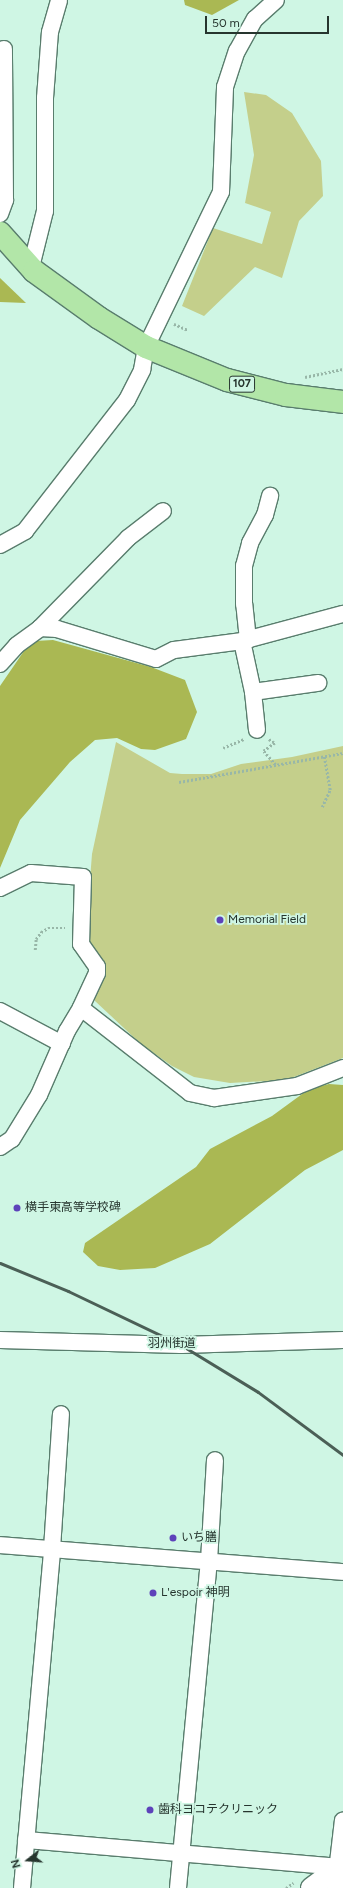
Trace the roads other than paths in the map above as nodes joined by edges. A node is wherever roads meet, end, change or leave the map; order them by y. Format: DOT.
graph roads {
  1 [pos="59,0"];
  2 [pos="276,0"];
  3 [pos="4,49"];
  4 [pos="0,214"];
  5 [pos="0,233"];
  6 [pos="31,267"];
  7 [pos="146,347"];
  8 [pos="343,402"];
  9 [pos="270,496"];
  10 [pos="163,511"];
  11 [pos="0,545"];
  12 [pos="343,614"];
  13 [pos="40,628"];
  14 [pos="245,640"];
  15 [pos="0,664"];
  16 [pos="318,683"];
  17 [pos="253,692"];
  18 [pos="257,730"];
  19 [pos="0,888"];
  20 [pos="81,1008"];
  21 [pos="0,1011"];
  22 [pos="62,1044"];
  23 [pos="343,1068"];
  24 [pos="0,1147"];
  25 [pos="0,1340"];
  26 [pos="343,1340"];
  27 [pos="61,1414"];
  28 [pos="215,1460"];
  29 [pos="0,1544"];
  30 [pos="52,1549"];
  31 [pos="209,1561"];
  32 [pos="343,1572"];
  33 [pos="343,1820"];
  34 [pos="26,1840"];
  35 [pos="180,1852"];
  36 [pos="341,1865"];
  37 [pos="22,1888"];
  38 [pos="178,1888"];
  39 [pos="311,1888"];
  40 [pos="335,1888"];
  1 -- 6 [label="street"];
  2 -- 7 [label="street"];
  3 -- 4 [label="street"];
  5 -- 6 [label="highway, 107"];
  6 -- 7 [label="highway, 107"];
  7 -- 8 [label="highway, 107"];
  7 -- 11 [label="street"];
  9 -- 14 [label="street"];
  10 -- 13 [label="street"];
  12 -- 14 [label="street"];
  13 -- 14 [label="street"];
  13 -- 15 [label="street"];
  14 -- 17 [label="street"];
  16 -- 17 [label="street"];
  17 -- 18 [label="street"];
  19 -- 20 [label="street"];
  20 -- 22 [label="street"];
  20 -- 23 [label="street"];
  21 -- 22 [label="street"];
  22 -- 24 [label="street"];
  25 -- 26 [label="street, 羽州街道"];
  27 -- 30 [label="street"];
  28 -- 31 [label="street"];
  29 -- 30 [label="street"];
  30 -- 31 [label="street"];
  30 -- 34 [label="street"];
  31 -- 32 [label="street"];
  31 -- 35 [label="street"];
  33 -- 36 [label="street"];
  34 -- 35 [label="street"];
  34 -- 37 [label="street"];
  35 -- 36 [label="street"];
  35 -- 38 [label="street"];
  36 -- 39 [label="street"];
  36 -- 40 [label="street"];
}
